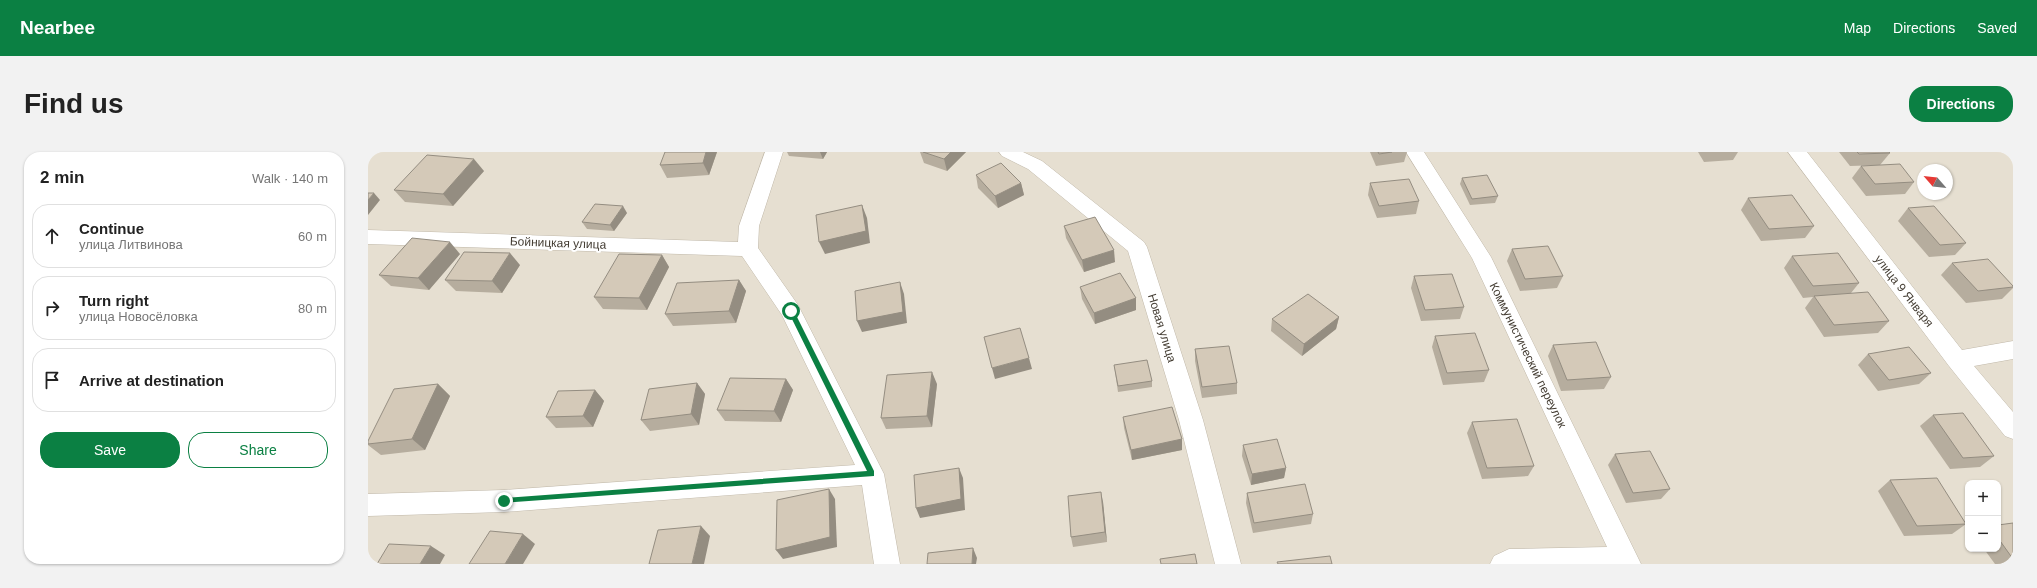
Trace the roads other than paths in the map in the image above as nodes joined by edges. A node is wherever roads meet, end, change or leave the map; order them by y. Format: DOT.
graph roads {
  1 [pos="774,152"];
  2 [pos="1008,152"];
  3 [pos="1415,152"];
  4 [pos="1797,152"];
  5 [pos="368,237"];
  6 [pos="748,249"];
  7 [pos="2013,350"];
  8 [pos="1957,360"];
  9 [pos="2013,429"];
  10 [pos="872,474"];
  11 [pos="368,506"];
  12 [pos="1627,562"];
  13 [pos="887,564"];
  14 [pos="1228,564"];
  15 [pos="1502,564"];
  1 -- 6 [label="street"];
  2 -- 14 [label="street, Новая улица"];
  3 -- 12 [label="street, Коммунистический переулок"];
  4 -- 8 [label="street, улица 9 Января"];
  5 -- 6 [label="street, Бойницкая улица"];
  6 -- 10 [label="street"];
  7 -- 8 [label="street"];
  8 -- 9 [label="street, улица 9 Января"];
  10 -- 11 [label="street"];
  10 -- 13 [label="street"];
  12 -- 15 [label="street"];
}
